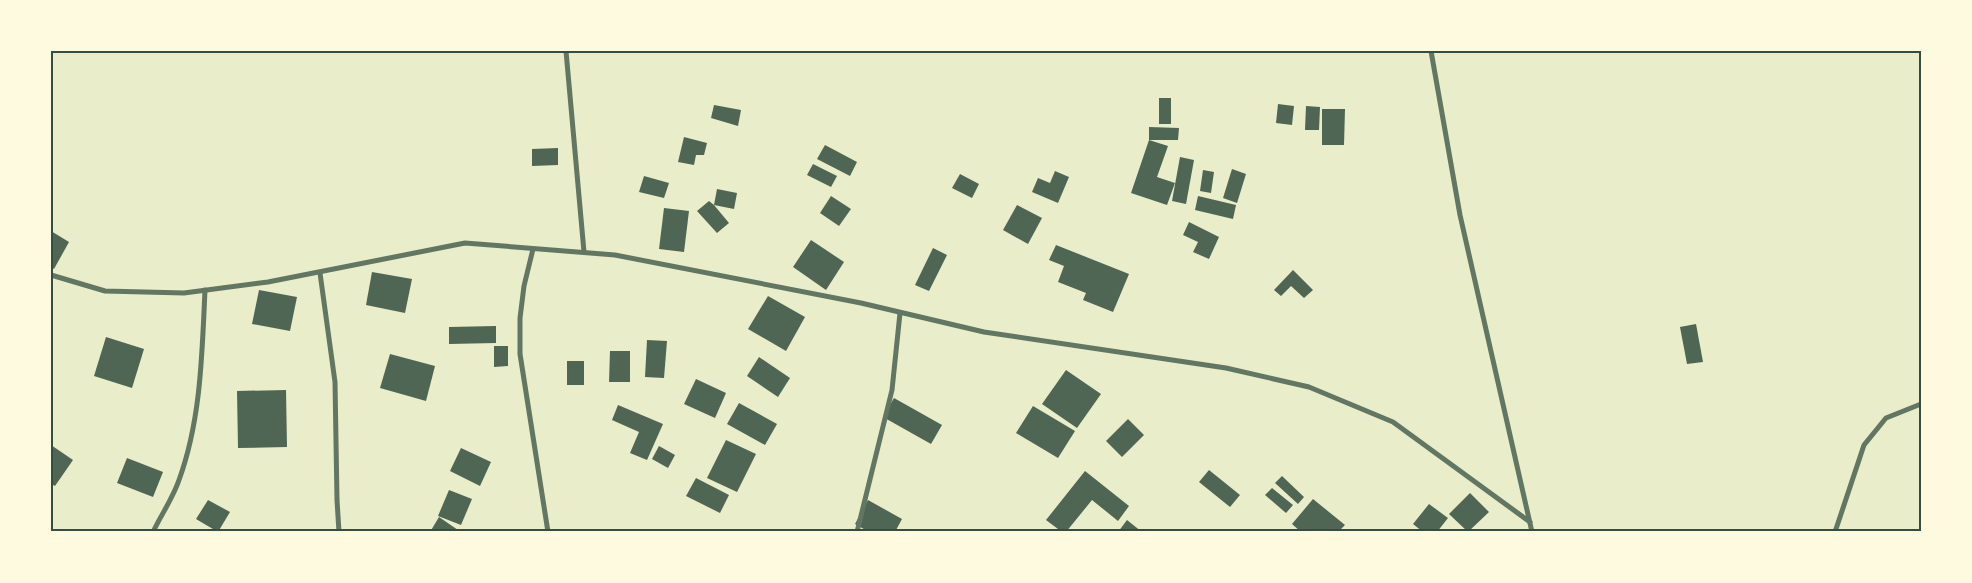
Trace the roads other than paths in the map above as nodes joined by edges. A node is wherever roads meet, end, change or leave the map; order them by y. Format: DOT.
graph roads {
  1 [pos="566,51"];
  2 [pos="1431,51"];
  3 [pos="533,248"];
  4 [pos="584,252"];
  5 [pos="320,272"];
  6 [pos="51,276"];
  7 [pos="205,290"];
  8 [pos="900,313"];
  9 [pos="1921,404"];
  10 [pos="1530,522"];
  11 [pos="153,532"];
  12 [pos="339,532"];
  13 [pos="548,532"];
  14 [pos="857,532"];
  15 [pos="1532,532"];
  16 [pos="1835,532"];
  1 -- 4 [label="street"];
  2 -- 10 [label="street"];
  3 -- 4 [label="street"];
  3 -- 5 [label="street"];
  3 -- 13 [label="street"];
  4 -- 8 [label="street"];
  5 -- 7 [label="street"];
  5 -- 12 [label="street"];
  6 -- 7 [label="street"];
  7 -- 11 [label="street"];
  8 -- 10 [label="street"];
  8 -- 14 [label="street"];
  9 -- 16 [label="street"];
  10 -- 15 [label="street"];
}
